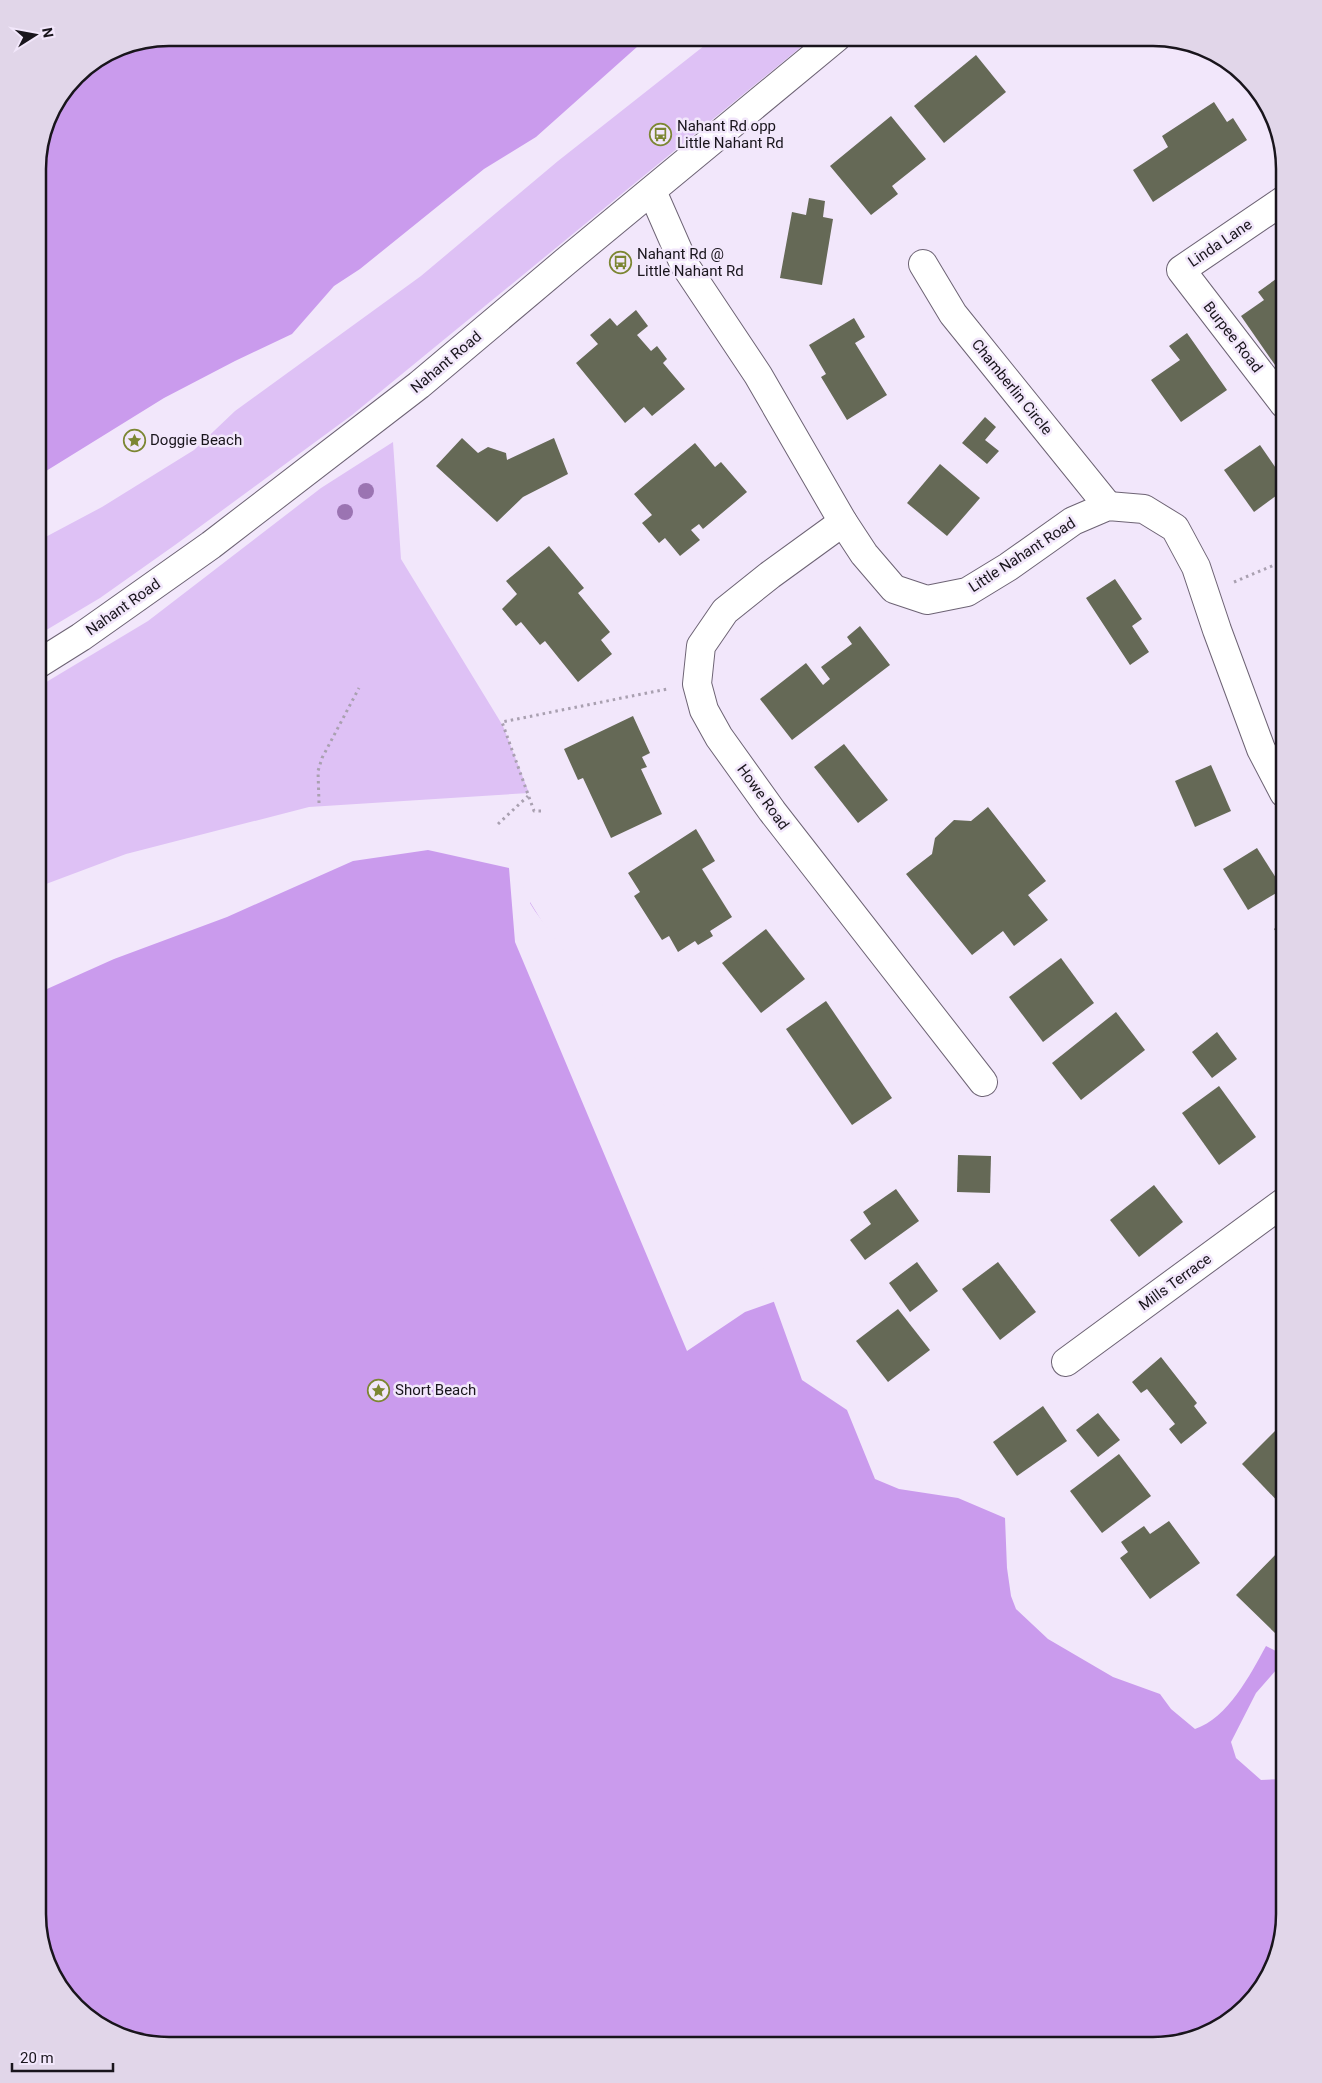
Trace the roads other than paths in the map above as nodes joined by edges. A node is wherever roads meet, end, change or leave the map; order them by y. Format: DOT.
graph roads {
  1 [pos="825,47"];
  2 [pos="652,190"];
  3 [pos="1276,205"];
  4 [pos="923,264"];
  5 [pos="1181,270"];
  6 [pos="1276,394"];
  7 [pos="1108,506"];
  8 [pos="842,522"];
  9 [pos="47,659"];
  10 [pos="1276,778"];
  11 [pos="983,1082"];
  12 [pos="1276,1208"];
  13 [pos="1066,1362"];
  1 -- 2 [label="street, Nahant Road"];
  2 -- 8 [label="street, Little Nahant Road"];
  2 -- 9 [label="street, Nahant Road"];
  3 -- 5 [label="street, Linda Lane"];
  4 -- 7 [label="street, Chamberlin Circle"];
  5 -- 6 [label="street, Burpee Road"];
  7 -- 8 [label="street, Little Nahant Road"];
  7 -- 10 [label="street, Little Nahant Road"];
  8 -- 11 [label="street, Howe Road"];
  12 -- 13 [label="street, Mills Terrace"];
}
